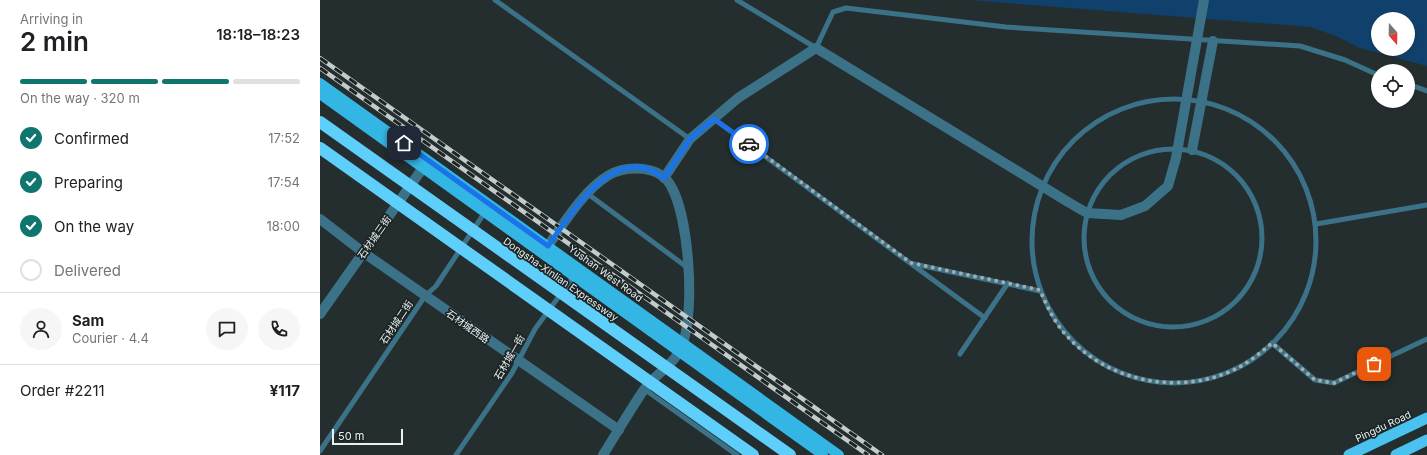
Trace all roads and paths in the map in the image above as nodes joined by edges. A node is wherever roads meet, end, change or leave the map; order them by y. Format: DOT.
graph roads {
  1 [pos="495,0"];
  2 [pos="737,0"];
  3 [pos="1204,0"];
  4 [pos="1213,41"];
  5 [pos="816,48"];
  6 [pos="1371,72"];
  7 [pos="320,83"];
  8 [pos="1415,87"];
  9 [pos="1427,91"];
  10 [pos="320,94"];
  11 [pos="1202,101"];
  12 [pos="714,119"];
  13 [pos="320,122"];
  14 [pos="690,139"];
  15 [pos="320,148"];
  16 [pos="1192,150"];
  17 [pos="425,164"];
  18 [pos="664,178"];
  19 [pos="1042,186"];
  20 [pos="588,194"];
  21 [pos="1427,205"];
  22 [pos="488,208"];
  23 [pos="1088,213"];
  24 [pos="320,219"];
  25 [pos="1316,224"];
  26 [pos="545,250"];
  27 [pos="364,253"];
  28 [pos="911,263"];
  29 [pos="688,268"];
  30 [pos="577,272"];
  31 [pos="1008,283"];
  32 [pos="1040,290"];
  33 [pos="425,296"];
  34 [pos="320,314"];
  35 [pos="985,318"];
  36 [pos="1427,339"];
  37 [pos="1272,343"];
  38 [pos="682,348"];
  39 [pos="960,354"];
  40 [pos="519,361"];
  41 [pos="644,389"];
  42 [pos="1427,418"];
  43 [pos="619,430"];
  44 [pos="1427,440"];
  45 [pos="320,451"];
  46 [pos="456,455"];
  47 [pos="603,455"];
  48 [pos="737,455"];
  49 [pos="753,455"];
  50 [pos="790,455"];
  51 [pos="823,455"];
  52 [pos="839,455"];
  53 [pos="1349,455"];
  54 [pos="1396,455"];
  1 -- 14 [label="lane"];
  2 -- 5 [label="lane"];
  3 -- 23 [label="street, bridge"];
  4 -- 5 [label="lane"];
  4 -- 6 [label="lane"];
  4 -- 11 [label="street"];
  5 -- 12 [label="street"];
  5 -- 19 [label="street"];
  7 -- 17 [label="main road, Yushan West Road"];
  8 -- 9 [label="lane"];
  10 -- 17 [label="main road, Yushan West Road"];
  11 -- 16 [label="street"];
  11 -- 19 [label="lane"];
  11 -- 25 [label="lane"];
  12 -- 14 [label="street"];
  12 -- 28 [label="lane"];
  13 -- 50 [label="highway, Dongsha-Xinlian Expressway, bridge"];
  14 -- 18 [label="street"];
  15 -- 49 [label="highway, bridge"];
  16 -- 23 [label="lane"];
  16 -- 23 [label="lane"];
  17 -- 22 [label="main road, Yushan West Road"];
  17 -- 27 [label="street, 石材城三街"];
  18 -- 20 [label="street"];
  18 -- 29 [label="street"];
  19 -- 23 [label="street"];
  19 -- 32 [label="lane"];
  20 -- 26 [label="street"];
  20 -- 29 [label="lane"];
  21 -- 25 [label="lane"];
  22 -- 26 [label="main road, Yushan West Road"];
  22 -- 33 [label="lane, 石材城二街"];
  24 -- 27 [label="street, 石材城西路"];
  25 -- 37 [label="lane"];
  26 -- 30 [label="main road, Yushan West Road"];
  27 -- 33 [label="street, 石材城西路"];
  27 -- 34 [label="street, 石材城三街"];
  28 -- 31 [label="lane"];
  28 -- 35 [label="lane"];
  29 -- 38 [label="street"];
  30 -- 38 [label="main road, Yushan West Road"];
  30 -- 40 [label="lane, 石材城一街"];
  31 -- 32 [label="lane"];
  31 -- 35 [label="lane"];
  32 -- 37 [label="lane"];
  33 -- 40 [label="street, 石材城西路"];
  33 -- 45 [label="lane, 石材城二街"];
  35 -- 39 [label="lane"];
  36 -- 37 [label="lane"];
  38 -- 41 [label="street"];
  38 -- 51 [label="main road, Yushan West Road"];
  38 -- 52 [label="main road, Yushan West Road"];
  40 -- 43 [label="street, 石材城西路"];
  40 -- 46 [label="lane, 石材城一街"];
  41 -- 43 [label="street"];
  41 -- 48 [label="lane"];
  42 -- 53 [label="highway, Pingdu Road"];
  43 -- 47 [label="street"];
  44 -- 54 [label="highway"];
}
